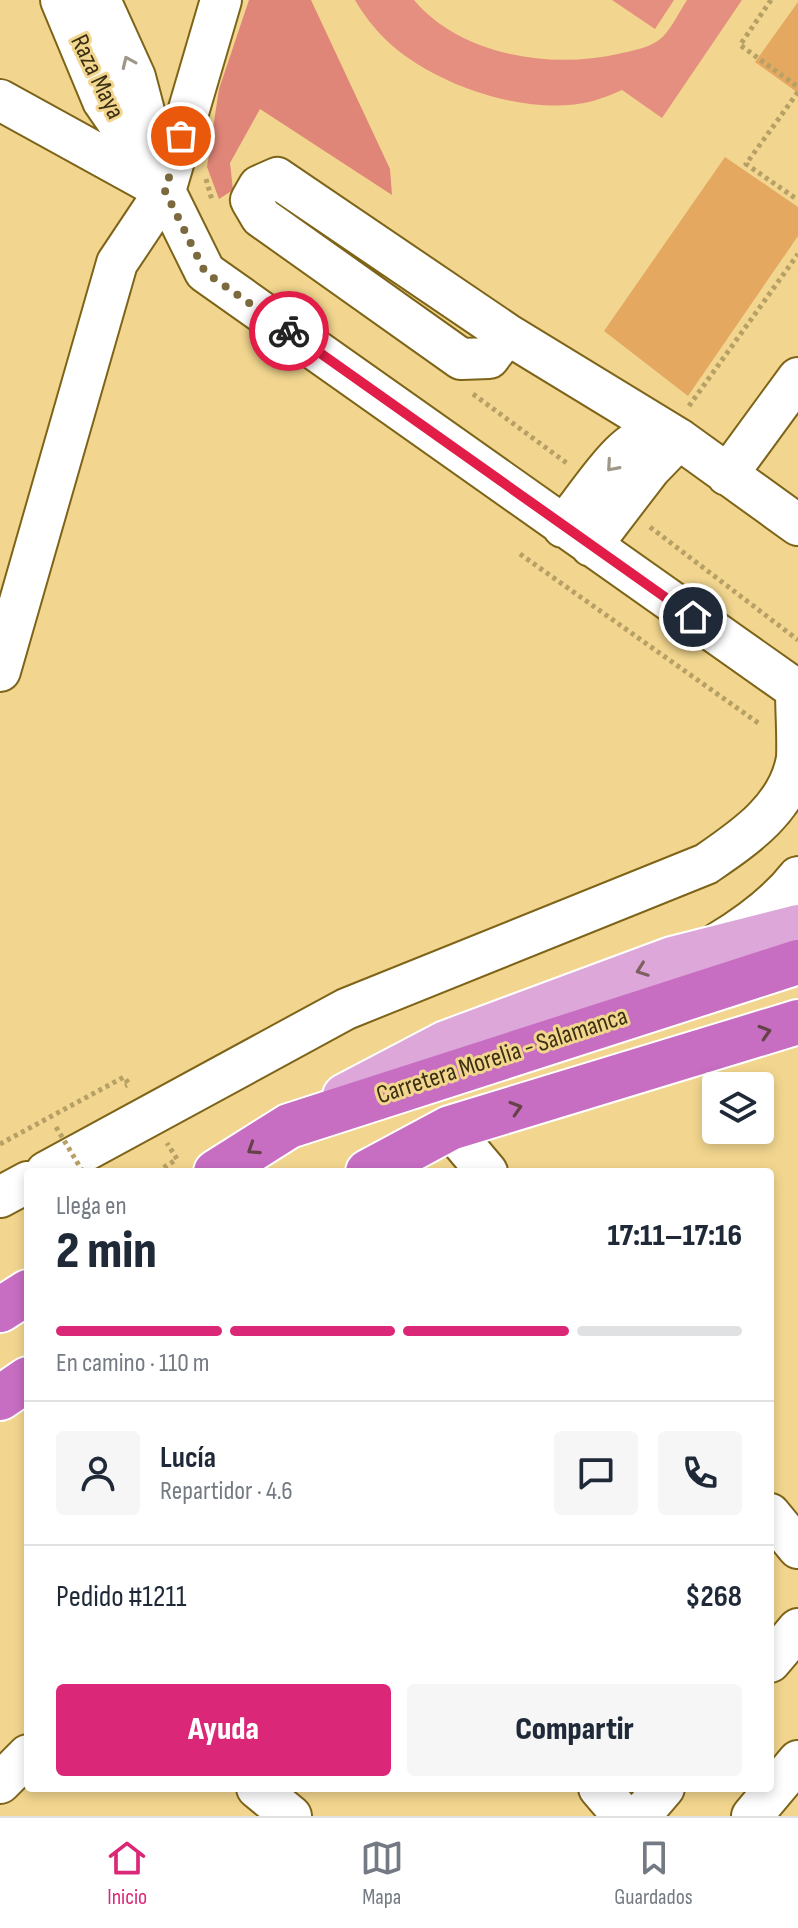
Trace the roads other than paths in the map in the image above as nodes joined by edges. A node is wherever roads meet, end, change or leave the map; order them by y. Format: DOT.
graph roads {
  1 [pos="61,0"];
  2 [pos="100,0"];
  3 [pos="221,0"];
  4 [pos="0,100"];
  5 [pos="165,191"];
  6 [pos="507,334"];
  7 [pos="798,378"];
  8 [pos="683,423"];
  9 [pos="727,475"];
  10 [pos="798,525"];
  11 [pos="577,536"];
  12 [pos="0,671"];
  13 [pos="797,691"];
  14 [pos="798,877"];
  15 [pos="798,927"];
  16 [pos="708,949"];
  17 [pos="798,962"];
  18 [pos="798,1022"];
  19 [pos="289,1126"];
  20 [pos="450,1128"];
  21 [pos="53,1168"];
  22 [pos="222,1168"];
  23 [pos="375,1168"];
  24 [pos="484,1168"];
  25 [pos="24,1184"];
  26 [pos="0,1197"];
  27 [pos="24,1295"];
  28 [pos="0,1310"];
  29 [pos="24,1382"];
  30 [pos="0,1398"];
  31 [pos="774,1519"];
  32 [pos="798,1548"];
  33 [pos="798,1629"];
  34 [pos="774,1657"];
  35 [pos="24,1759"];
  36 [pos="798,1761"];
  37 [pos="0,1783"];
  38 [pos="774,1790"];
  39 [pos="262,1792"];
  40 [pos="602,1792"];
  41 [pos="661,1792"];
  42 [pos="772,1792"];
  43 [pos="291,1816"];
  44 [pos="623,1816"];
  45 [pos="640,1816"];
  46 [pos="752,1816"];
  1 -- 5 [label="street, Raza Maya"];
  5 -- 2 [label="street, Raza Maya, one-way"];
  3 -- 5 [label="street"];
  4 -- 5 [label="street"];
  5 -- 11 [label="street, Raza Maya"];
  5 -- 12 [label="street"];
  6 -- 6 [label="street"];
  6 -- 8 [label="street"];
  7 -- 9 [label="street"];
  8 -- 9 [label="street"];
  8 -- 11 [label="street"];
  9 -- 10 [label="street"];
  11 -- 13 [label="street, Raza Maya"];
  13 -- 21 [label="street"];
  14 -- 16 [label="street"];
  15 -- 16 [label="main road"];
  16 -- 19 [label="main road, one-way"];
  17 -- 19 [label="highway, Carretera Morelia - Salamanca"];
  20 -- 18 [label="highway, Carretera Morelia - Salamanca, one-way"];
  19 -- 22 [label="highway, Carretera Morelia - Salamanca, one-way"];
  20 -- 23 [label="highway, Carretera Morelia - Salamanca"];
  20 -- 24 [label="street"];
  25 -- 26 [label="street"];
  27 -- 28 [label="highway"];
  29 -- 30 [label="highway"];
  31 -- 32 [label="street"];
  33 -- 34 [label="street"];
  35 -- 37 [label="street"];
  36 -- 38 [label="street"];
  39 -- 43 [label="street"];
  40 -- 44 [label="street"];
  41 -- 45 [label="street"];
  42 -- 46 [label="street"];
}
